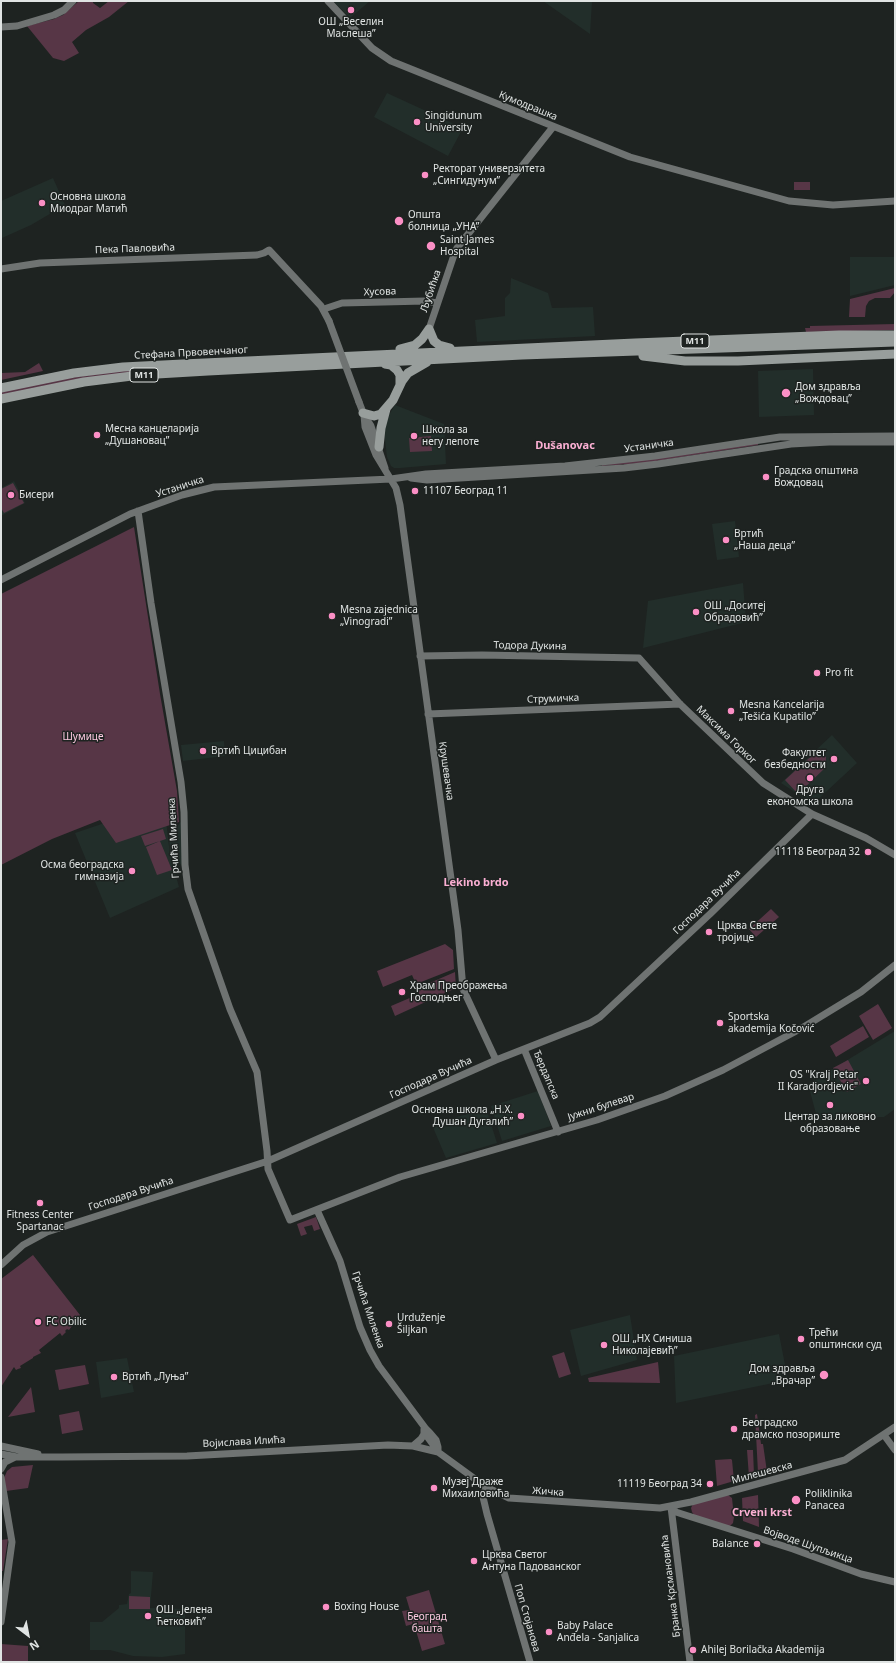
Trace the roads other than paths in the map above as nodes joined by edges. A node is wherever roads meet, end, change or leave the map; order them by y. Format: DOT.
graph roads {
  1 [pos="73,1"];
  2 [pos="328,1"];
  3 [pos="1,27"];
  4 [pos="553,127"];
  5 [pos="895,201"];
  6 [pos="1,269"];
  7 [pos="437,303"];
  8 [pos="324,309"];
  9 [pos="429,329"];
  10 [pos="895,335"];
  11 [pos="895,342"];
  12 [pos="461,350"];
  13 [pos="608,353"];
  14 [pos="383,354"];
  15 [pos="895,354"];
  16 [pos="432,360"];
  17 [pos="369,363"];
  18 [pos="400,385"];
  19 [pos="1,388"];
  20 [pos="1,399"];
  21 [pos="386,409"];
  22 [pos="363,414"];
  23 [pos="895,436"];
  24 [pos="895,442"];
  25 [pos="379,447"];
  26 [pos="385,471"];
  27 [pos="406,478"];
  28 [pos="391,479"];
  29 [pos="138,511"];
  30 [pos="1,580"];
  31 [pos="420,656"];
  32 [pos="640,659"];
  33 [pos="680,704"];
  34 [pos="428,714"];
  35 [pos="812,814"];
  36 [pos="895,855"];
  37 [pos="895,964"];
  38 [pos="524,1049"];
  39 [pos="496,1060"];
  40 [pos="558,1132"];
  41 [pos="268,1161"];
  42 [pos="317,1210"];
  43 [pos="290,1220"];
  44 [pos="1,1266"];
  45 [pos="895,1427"];
  46 [pos="425,1428"];
  47 [pos="884,1435"];
  48 [pos="1,1446"];
  49 [pos="413,1446"];
  50 [pos="894,1450"];
  51 [pos="438,1452"];
  52 [pos="1,1454"];
  53 [pos="17,1456"];
  54 [pos="50,1456"];
  55 [pos="1,1470"];
  56 [pos="1,1477"];
  57 [pos="486,1487"];
  58 [pos="691,1502"];
  59 [pos="671,1507"];
  60 [pos="694,1518"];
  61 [pos="895,1582"];
  62 [pos="1,1622"];
  63 [pos="530,1662"];
  64 [pos="690,1662"];
  1 -- 3 [label="main road"];
  2 -- 4 [label="main road, Кумодрашка"];
  4 -- 5 [label="main road, Кумодрашка"];
  4 -- 7 [label="main road, Љубићка"];
  6 -- 8 [label="main road, Пека Павловића"];
  7 -- 8 [label="main road, Хусова"];
  7 -- 9 [label="main road, Љубићка"];
  8 -- 22 [label="main road, bridge"];
  9 -- 12 [label="highway"];
  9 -- 14 [label="highway"];
  10 -- 12 [label="highway, M11"];
  11 -- 13 [label="highway, M11"];
  12 -- 14 [label="highway, M11"];
  13 -- 15 [label="highway"];
  13 -- 16 [label="highway, M11"];
  14 -- 19 [label="highway, Стефана Првовенчаног / M11"];
  16 -- 17 [label="highway, M11"];
  16 -- 18 [label="highway"];
  17 -- 18 [label="highway"];
  17 -- 20 [label="highway, Стефана Првовенчаног / M11"];
  18 -- 21 [label="highway"];
  21 -- 22 [label="highway"];
  21 -- 25 [label="highway"];
  22 -- 25 [label="main road"];
  22 -- 26 [label="main road"];
  23 -- 27 [label="main road, Устаничка"];
  24 -- 27 [label="main road, Устаничка"];
  25 -- 26 [label="main road"];
  26 -- 28 [label="main road, Крушевачка"];
  27 -- 28 [label="main road, Устаничка"];
  28 -- 29 [label="main road, Устаничка"];
  28 -- 31 [label="main road, Крушевачка"];
  29 -- 30 [label="main road, Устаничка"];
  29 -- 41 [label="main road, Грчића Миленка"];
  31 -- 32 [label="main road, Тодора Дукина"];
  31 -- 34 [label="main road, Крушевачка"];
  32 -- 33 [label="main road, Максима Горког"];
  33 -- 34 [label="main road, Струмичка"];
  33 -- 35 [label="main road, Максима Горког"];
  34 -- 39 [label="main road, Крушевачка"];
  35 -- 36 [label="main road, Максима Горког"];
  35 -- 38 [label="main road, Господара Вучића"];
  37 -- 40 [label="main road, Јужни булевар"];
  38 -- 39 [label="main road, Господара Вучића"];
  38 -- 40 [label="main road, Ђердапска"];
  39 -- 41 [label="main road, Господара Вучића"];
  40 -- 42 [label="main road, Јужни булевар"];
  41 -- 43 [label="main road, Грчића Миленка"];
  41 -- 44 [label="main road, Господара Вучића"];
  42 -- 43 [label="main road, Јужни булевар"];
  42 -- 46 [label="main road, Грчића Миленка"];
  45 -- 47 [label="main road, Милешевска"];
  46 -- 49 [label="main road"];
  46 -- 51 [label="main road, Грчића Миленка"];
  47 -- 50 [label="main road"];
  47 -- 58 [label="main road, Милешевска"];
  48 -- 54 [label="main road, Војислава Илића"];
  49 -- 51 [label="main road, Војислава Илића"];
  49 -- 54 [label="main road, Војислава Илића"];
  51 -- 57 [label="main road, Жичка"];
  52 -- 53 [label="main road, Војислава Илића"];
  53 -- 54 [label="main road, Војислава Илића"];
  53 -- 55 [label="main road"];
  56 -- 62 [label="main road"];
  57 -- 59 [label="main road, Жичка"];
  57 -- 63 [label="main road, Поп Стојанова"];
  58 -- 59 [label="main road, Милешевска"];
  58 -- 60 [label="main road"];
  59 -- 60 [label="main road, Војводе Шупљикца"];
  59 -- 64 [label="main road, Бранка Крсмановића"];
  60 -- 61 [label="main road, Војводе Шупљикца"];
}
